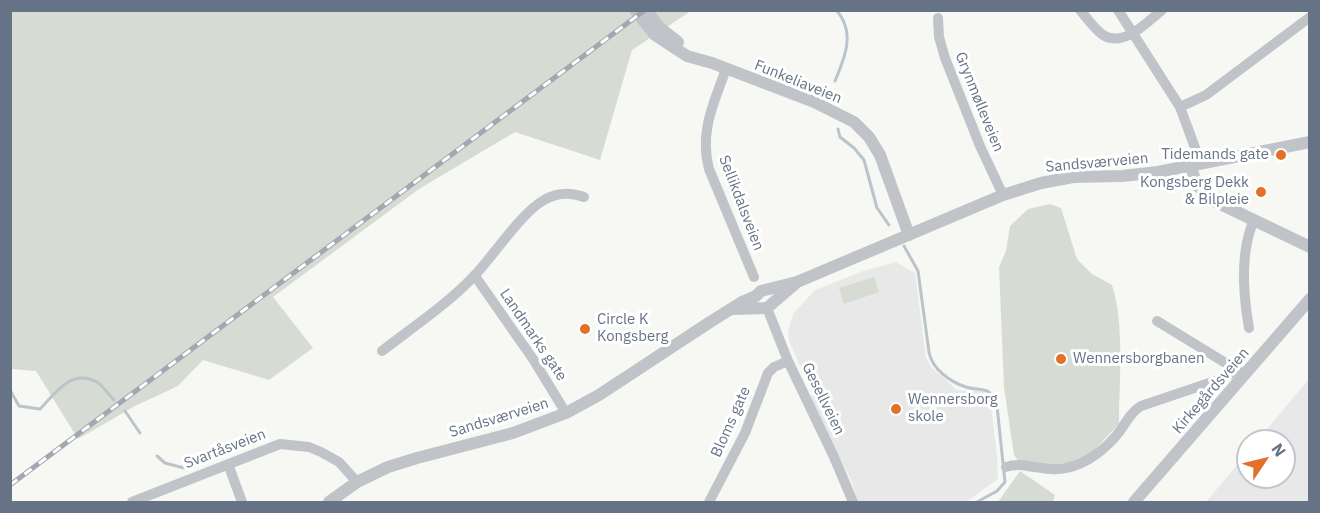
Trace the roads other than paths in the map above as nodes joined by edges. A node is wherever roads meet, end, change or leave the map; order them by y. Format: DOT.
graph roads {
  1 [pos="635,10"];
  2 [pos="646,10"];
  3 [pos="1080,10"];
  4 [pos="1118,10"];
  5 [pos="1162,10"];
  6 [pos="1310,17"];
  7 [pos="938,18"];
  8 [pos="1132,34"];
  9 [pos="712,63"];
  10 [pos="726,69"];
  11 [pos="1180,107"];
  12 [pos="1310,142"];
  13 [pos="1196,165"];
  14 [pos="1003,195"];
  15 [pos="584,197"];
  16 [pos="1254,222"];
  17 [pos="909,235"];
  18 [pos="1310,247"];
  19 [pos="475,276"];
  20 [pos="754,278"];
  21 [pos="1310,299"];
  22 [pos="765,301"];
  23 [pos="1157,321"];
  24 [pos="1249,328"];
  25 [pos="382,351"];
  26 [pos="788,361"];
  27 [pos="1240,372"];
  28 [pos="566,413"];
  29 [pos="228,464"];
  30 [pos="1006,467"];
  31 [pos="357,482"];
  32 [pos="132,502"];
  33 [pos="242,502"];
  34 [pos="329,502"];
  35 [pos="709,502"];
  36 [pos="853,502"];
  37 [pos="1134,502"];
  1 -- 9 [label="street, Funkeliaveien"];
  2 -- 9 [label="street, Funkeliaveien"];
  3 -- 8 [label="street"];
  4 -- 8 [label="street"];
  5 -- 8 [label="street"];
  6 -- 11 [label="street"];
  7 -- 14 [label="street, Grynmølleveien"];
  8 -- 11 [label="street"];
  9 -- 10 [label="street, Funkeliaveien"];
  10 -- 17 [label="street, Funkeliaveien"];
  10 -- 20 [label="street, Sellikdalsveien"];
  11 -- 13 [label="street"];
  12 -- 13 [label="street, Sandsværveien"];
  13 -- 14 [label="street, Sandsværveien"];
  13 -- 16 [label="street"];
  14 -- 17 [label="street, Sandsværveien"];
  15 -- 19 [label="street"];
  16 -- 18 [label="street"];
  16 -- 24 [label="street"];
  17 -- 22 [label="street, Sandsværveien"];
  19 -- 25 [label="street"];
  19 -- 28 [label="street, Landmarks gate"];
  21 -- 27 [label="street, Kirkegårdsveien"];
  22 -- 26 [label="street, Gesellveien"];
  22 -- 28 [label="street, Sandsværveien"];
  23 -- 27 [label="street"];
  26 -- 35 [label="street, Bloms gate"];
  26 -- 36 [label="street, Gesellveien"];
  27 -- 30 [label="street"];
  27 -- 37 [label="street, Kirkegårdsveien"];
  28 -- 31 [label="street, Sandsværveien"];
  29 -- 31 [label="street, Svartåsveien"];
  29 -- 32 [label="street, Svartåsveien"];
  29 -- 33 [label="street"];
  31 -- 34 [label="street, Sandsværveien"];
}
